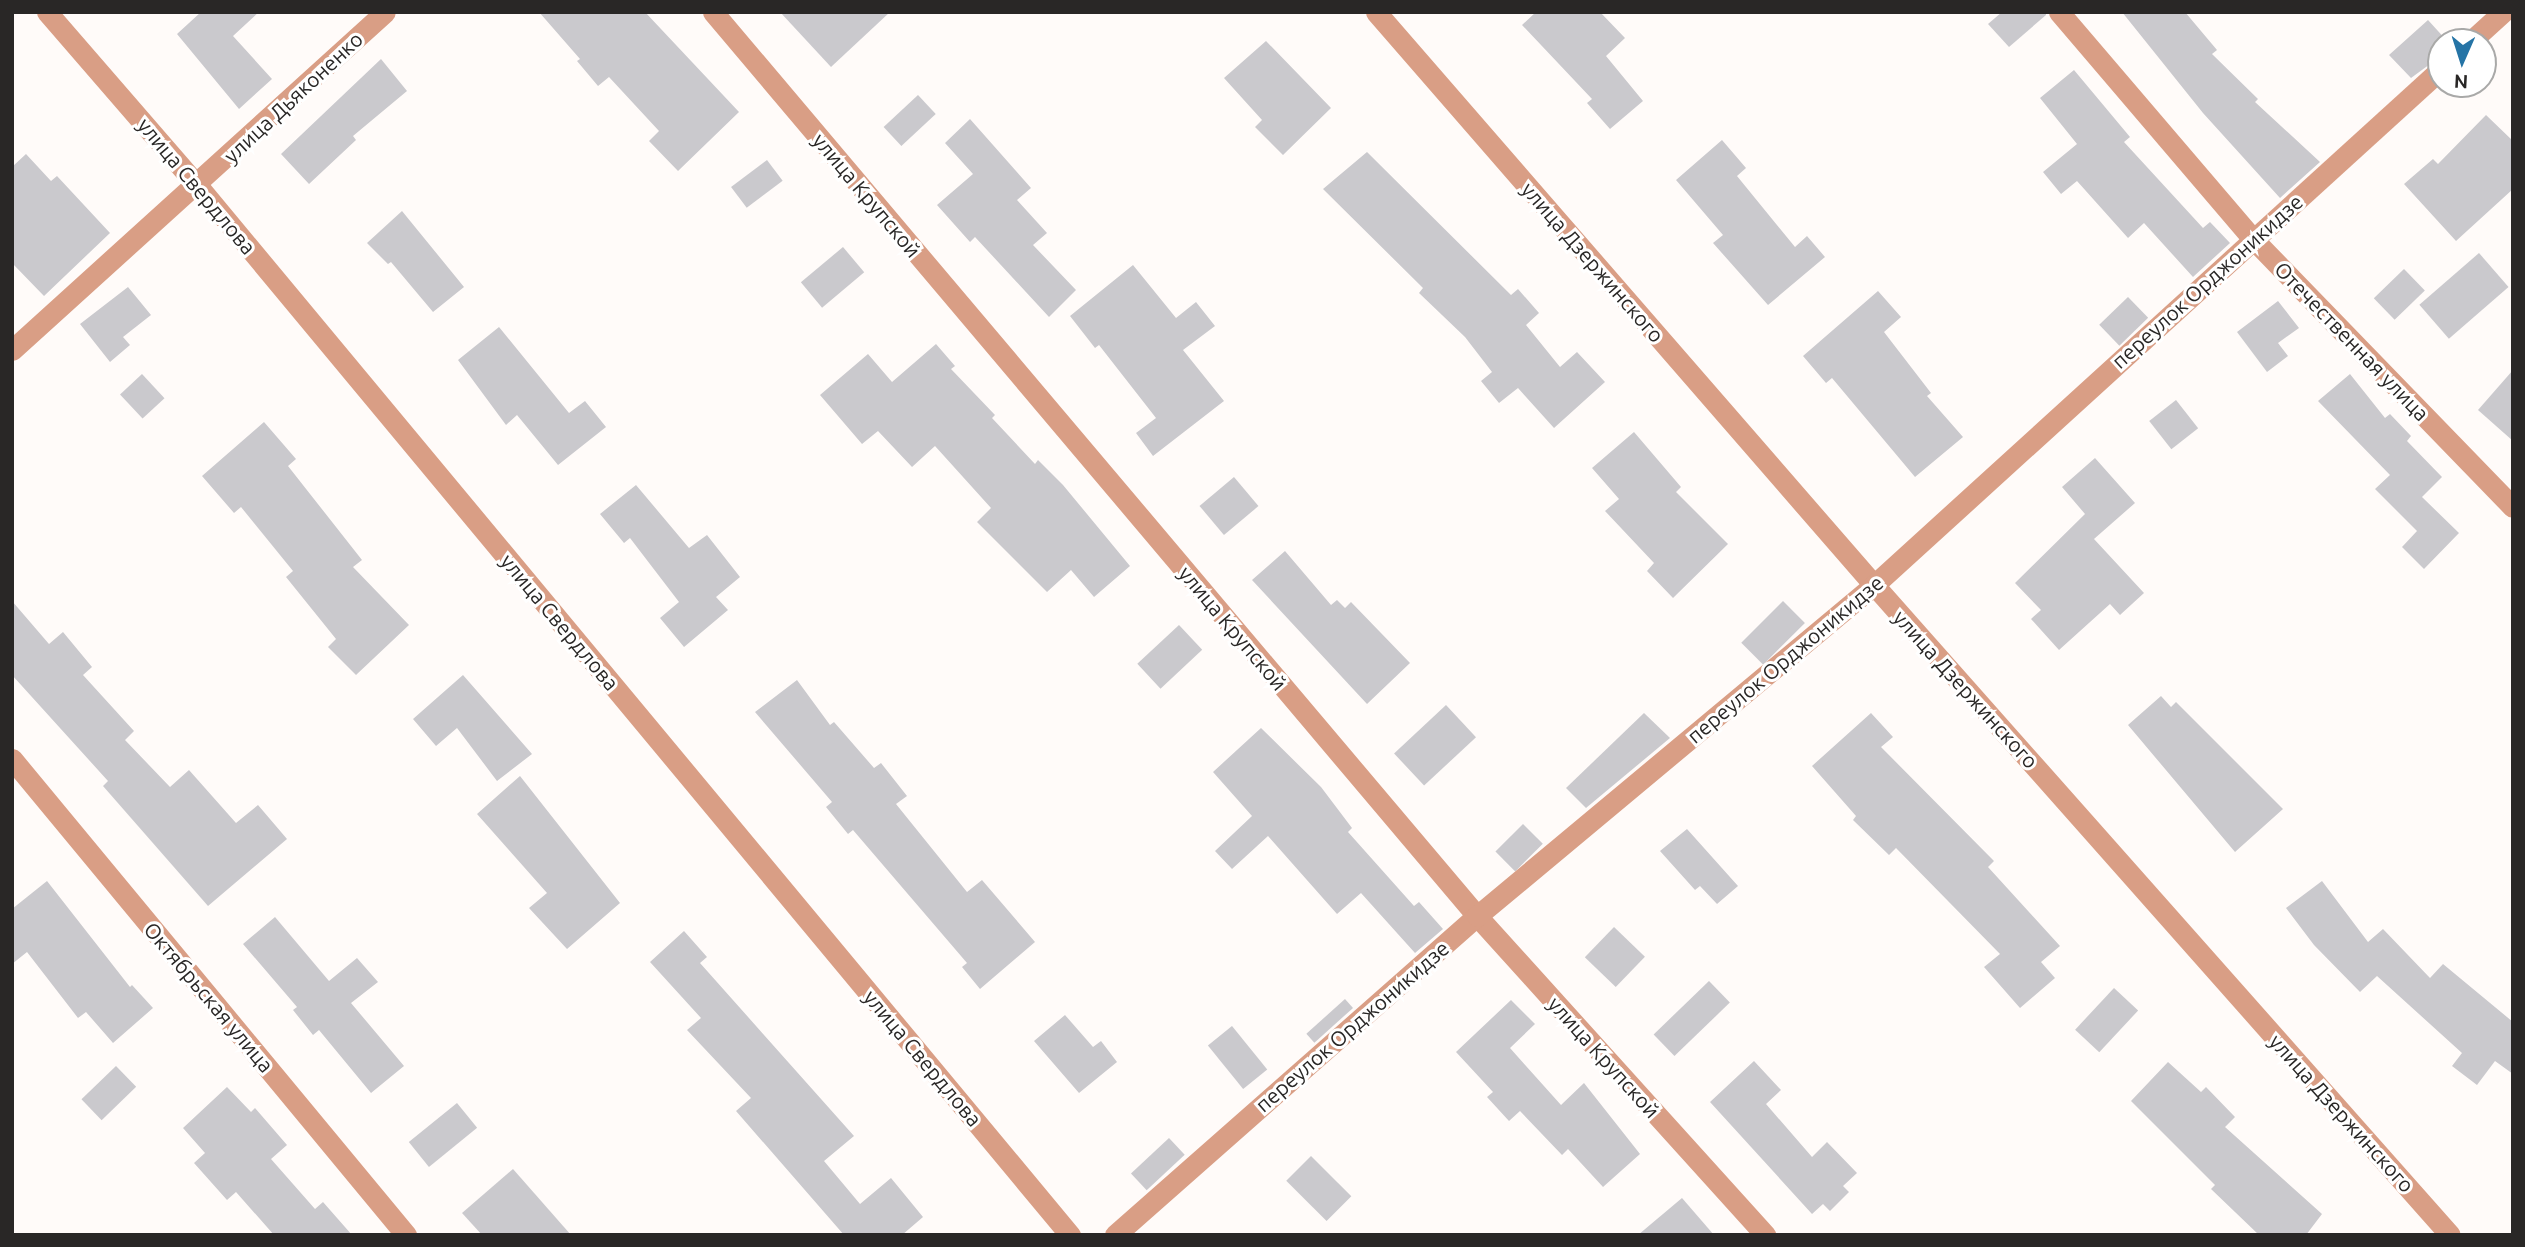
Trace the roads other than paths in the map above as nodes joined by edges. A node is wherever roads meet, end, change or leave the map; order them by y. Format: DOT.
graph roads {
  1 [pos="47,12"];
  2 [pos="385,12"];
  3 [pos="713,12"];
  4 [pos="1376,12"];
  5 [pos="2059,12"];
  6 [pos="2503,12"];
  7 [pos="2485,28"];
  8 [pos="2427,82"];
  9 [pos="197,185"];
  10 [pos="2253,239"];
  11 [pos="12,350"];
  12 [pos="2513,507"];
  13 [pos="1874,585"];
  14 [pos="12,759"];
  15 [pos="1476,916"];
  16 [pos="406,1235"];
  17 [pos="1070,1235"];
  18 [pos="1115,1235"];
  19 [pos="1765,1235"];
  20 [pos="2450,1235"];
  1 -- 9 [label="street, улица Свердлова"];
  2 -- 9 [label="street, улица Дьяконенко"];
  3 -- 15 [label="street, улица Крупской"];
  4 -- 13 [label="street, улица Дзержинского"];
  5 -- 10 [label="street, Отечественная улица"];
  6 -- 7 [label="street"];
  8 -- 10 [label="street, переулок Орджоникидзе"];
  9 -- 11 [label="street, улица Дьяконенко"];
  9 -- 17 [label="street, улица Свердлова"];
  10 -- 12 [label="street, Отечественная улица"];
  10 -- 13 [label="street, переулок Орджоникидзе"];
  13 -- 15 [label="street, переулок Орджоникидзе"];
  13 -- 20 [label="street, улица Дзержинского"];
  14 -- 16 [label="street, Октябрьская улица"];
  15 -- 18 [label="street, переулок Орджоникидзе"];
  15 -- 19 [label="street, улица Крупской"];
}
